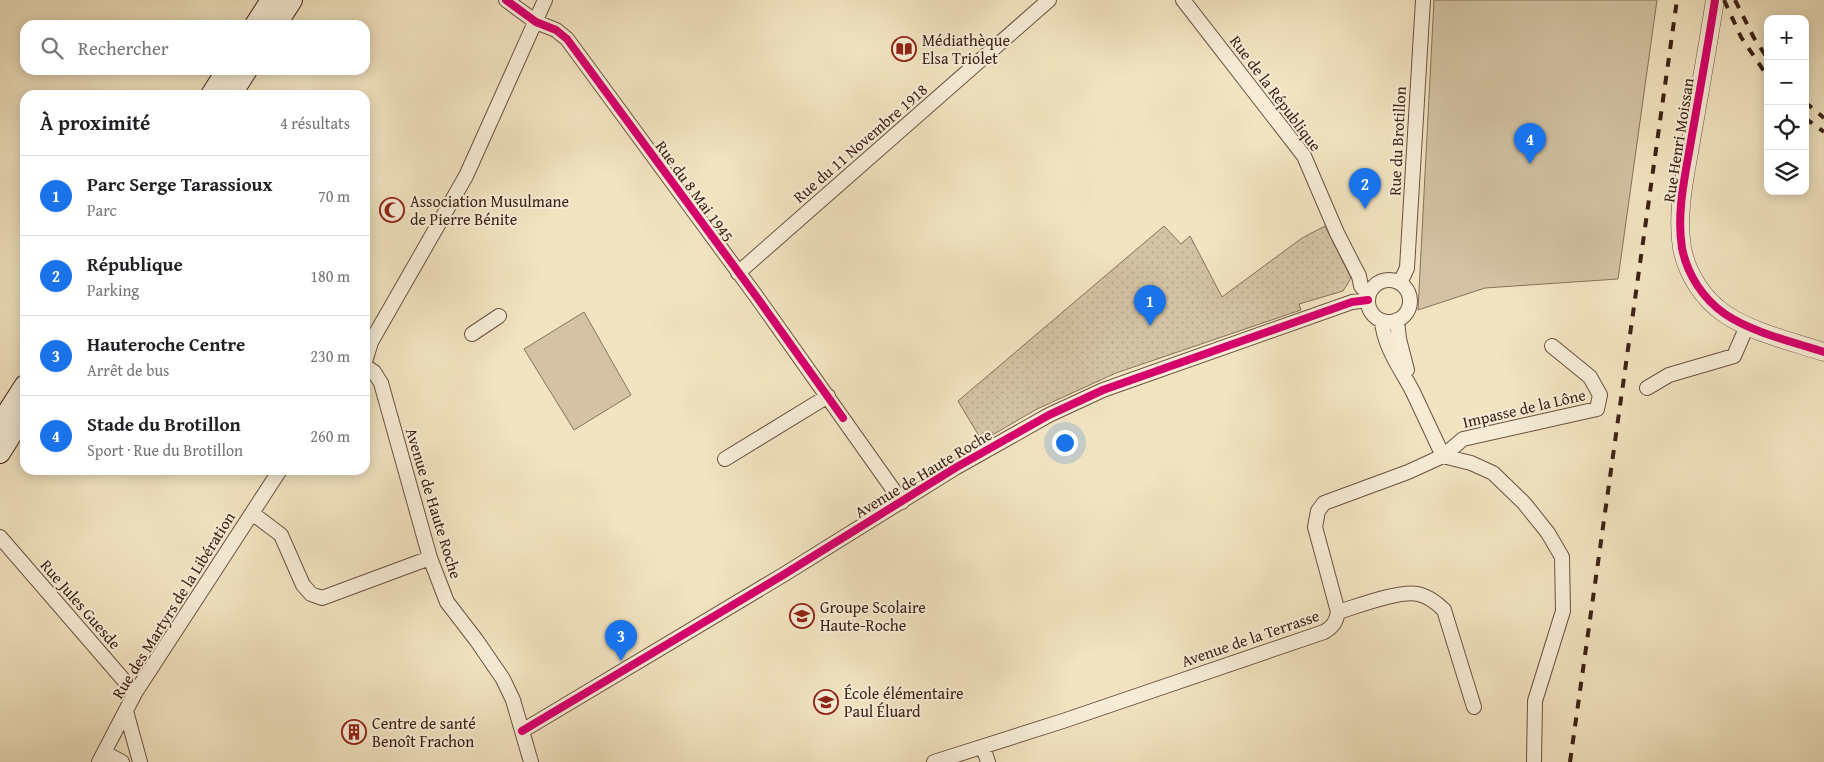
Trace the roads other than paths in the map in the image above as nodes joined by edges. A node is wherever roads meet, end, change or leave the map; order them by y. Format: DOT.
graph roads {
  1 [pos="271,0"];
  2 [pos="292,0"];
  3 [pos="506,0"];
  4 [pos="546,0"];
  5 [pos="1049,0"];
  6 [pos="1183,0"];
  7 [pos="1423,0"];
  8 [pos="1715,0"];
  9 [pos="258,20"];
  10 [pos="279,20"];
  11 [pos="536,22"];
  12 [pos="223,75"];
  13 [pos="244,75"];
  14 [pos="214,90"];
  15 [pos="234,90"];
  16 [pos="738,273"];
  17 [pos="1400,283"];
  18 [pos="1368,297"];
  19 [pos="500,316"];
  20 [pos="1397,320"];
  21 [pos="1382,321"];
  22 [pos="1747,326"];
  23 [pos="472,334"];
  24 [pos="370,345"];
  25 [pos="1552,346"];
  26 [pos="1824,352"];
  27 [pos="370,369"];
  28 [pos="1648,388"];
  29 [pos="20,393"];
  30 [pos="1413,393"];
  31 [pos="828,396"];
  32 [pos="20,421"];
  33 [pos="0,424"];
  34 [pos="0,453"];
  35 [pos="1443,456"];
  36 [pos="725,459"];
  37 [pos="277,475"];
  38 [pos="902,502"];
  39 [pos="252,513"];
  40 [pos="0,537"];
  41 [pos="430,558"];
  42 [pos="1338,612"];
  43 [pos="136,693"];
  44 [pos="1474,707"];
  45 [pos="126,711"];
  46 [pos="522,731"];
  47 [pos="983,747"];
  48 [pos="102,757"];
  49 [pos="122,762"];
  50 [pos="140,762"];
  51 [pos="531,762"];
  52 [pos="934,762"];
  53 [pos="988,762"];
  54 [pos="1534,762"];
  1 -- 9 [label="main road"];
  2 -- 10 [label="main road"];
  3 -- 11 [label="street, Rue du 8 Mai 1945"];
  4 -- 11 [label="street"];
  5 -- 16 [label="street, Rue du 11 Novembre 1918"];
  6 -- 18 [label="street, Rue de la République"];
  7 -- 17 [label="street, Rue du Brotillon"];
  8 -- 22 [label="street, Rue Henri Moissan"];
  11 -- 16 [label="street, Rue du 8 Mai 1945"];
  11 -- 24 [label="street"];
  12 -- 14 [label="main road"];
  13 -- 15 [label="main road"];
  16 -- 31 [label="street, Rue du 8 Mai 1945"];
  17 -- 18 [label="street"];
  17 -- 20 [label="street"];
  18 -- 21 [label="street"];
  18 -- 38 [label="street, Avenue de Haute Roche"];
  19 -- 23 [label="street"];
  20 -- 21 [label="street"];
  20 -- 30 [label="street"];
  21 -- 30 [label="street"];
  22 -- 26 [label="street, Rue Henri Moissan"];
  22 -- 28 [label="street"];
  25 -- 35 [label="street, Impasse de la Lône"];
  27 -- 41 [label="street, Avenue de Haute Roche"];
  29 -- 33 [label="main road"];
  30 -- 35 [label="street"];
  31 -- 36 [label="street"];
  31 -- 38 [label="street, Rue du 8 Mai 1945"];
  32 -- 34 [label="main road"];
  35 -- 42 [label="street, Avenue de la Terrasse"];
  35 -- 54 [label="street"];
  37 -- 39 [label="street, Rue des Martyrs de la Libération"];
  38 -- 46 [label="street, Avenue de Haute Roche"];
  39 -- 41 [label="street"];
  39 -- 43 [label="street, Rue des Martyrs de la Libération"];
  40 -- 43 [label="street, Rue Jules Guesde"];
  41 -- 46 [label="street, Avenue de Haute Roche"];
  42 -- 44 [label="street"];
  42 -- 47 [label="street, Avenue de la Terrasse"];
  43 -- 45 [label="street, Rue des Martyrs de la Libération"];
  45 -- 48 [label="street, Rue des Martyrs de la Libération"];
  45 -- 50 [label="street"];
  46 -- 51 [label="street"];
  47 -- 52 [label="street, Avenue de la Terrasse"];
  47 -- 53 [label="street"];
  48 -- 49 [label="street"];
}
